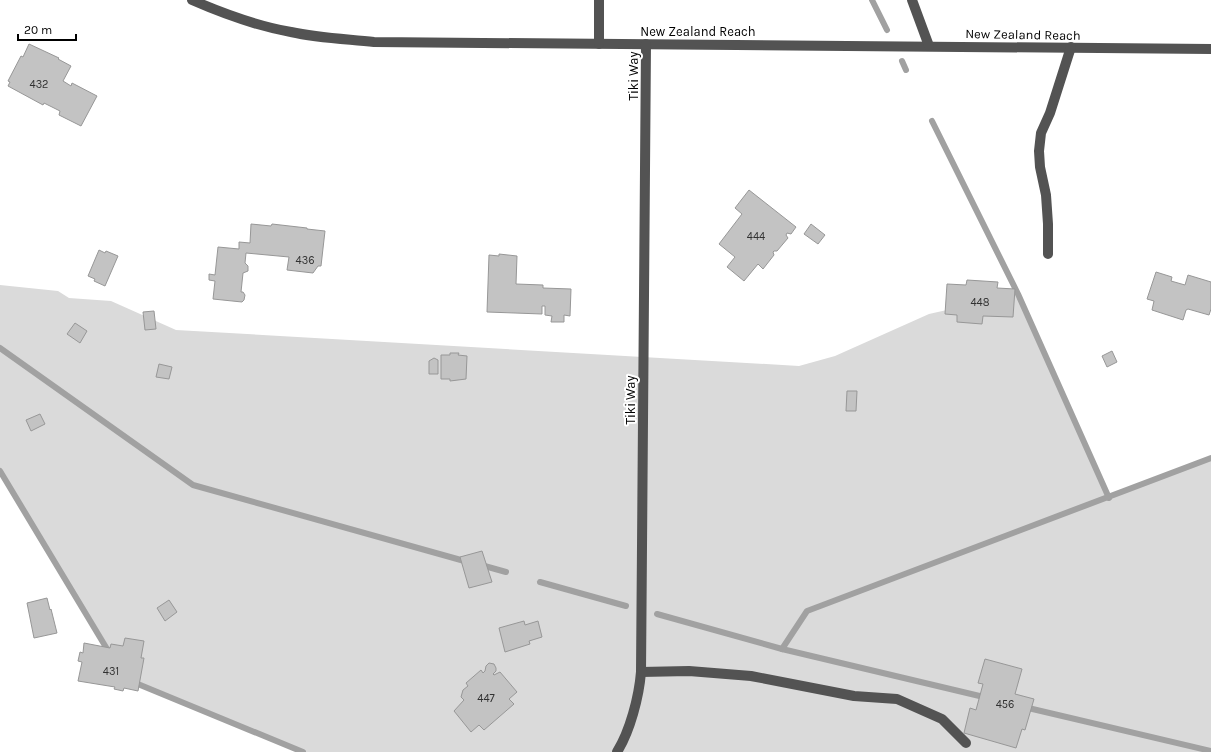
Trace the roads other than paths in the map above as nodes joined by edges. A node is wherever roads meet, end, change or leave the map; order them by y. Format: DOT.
graph roads {
  1 [pos="192,0"];
  2 [pos="599,0"];
  3 [pos="912,0"];
  4 [pos="599,44"];
  5 [pos="646,44"];
  6 [pos="929,46"];
  7 [pos="1071,47"];
  8 [pos="1211,49"];
  9 [pos="1048,254"];
  10 [pos="641,672"];
  11 [pos="966,743"];
  12 [pos="617,752"];
  1 -- 4 [label="street, New Zealand Reach"];
  2 -- 4 [label="street"];
  3 -- 6 [label="street"];
  4 -- 5 [label="street, New Zealand Reach"];
  5 -- 6 [label="street, New Zealand Reach"];
  5 -- 10 [label="street, Tiki Way"];
  6 -- 7 [label="street, New Zealand Reach"];
  7 -- 8 [label="street, New Zealand Reach"];
  7 -- 9 [label="street"];
  10 -- 11 [label="street"];
  10 -- 12 [label="street, Tiki Way"];
}
